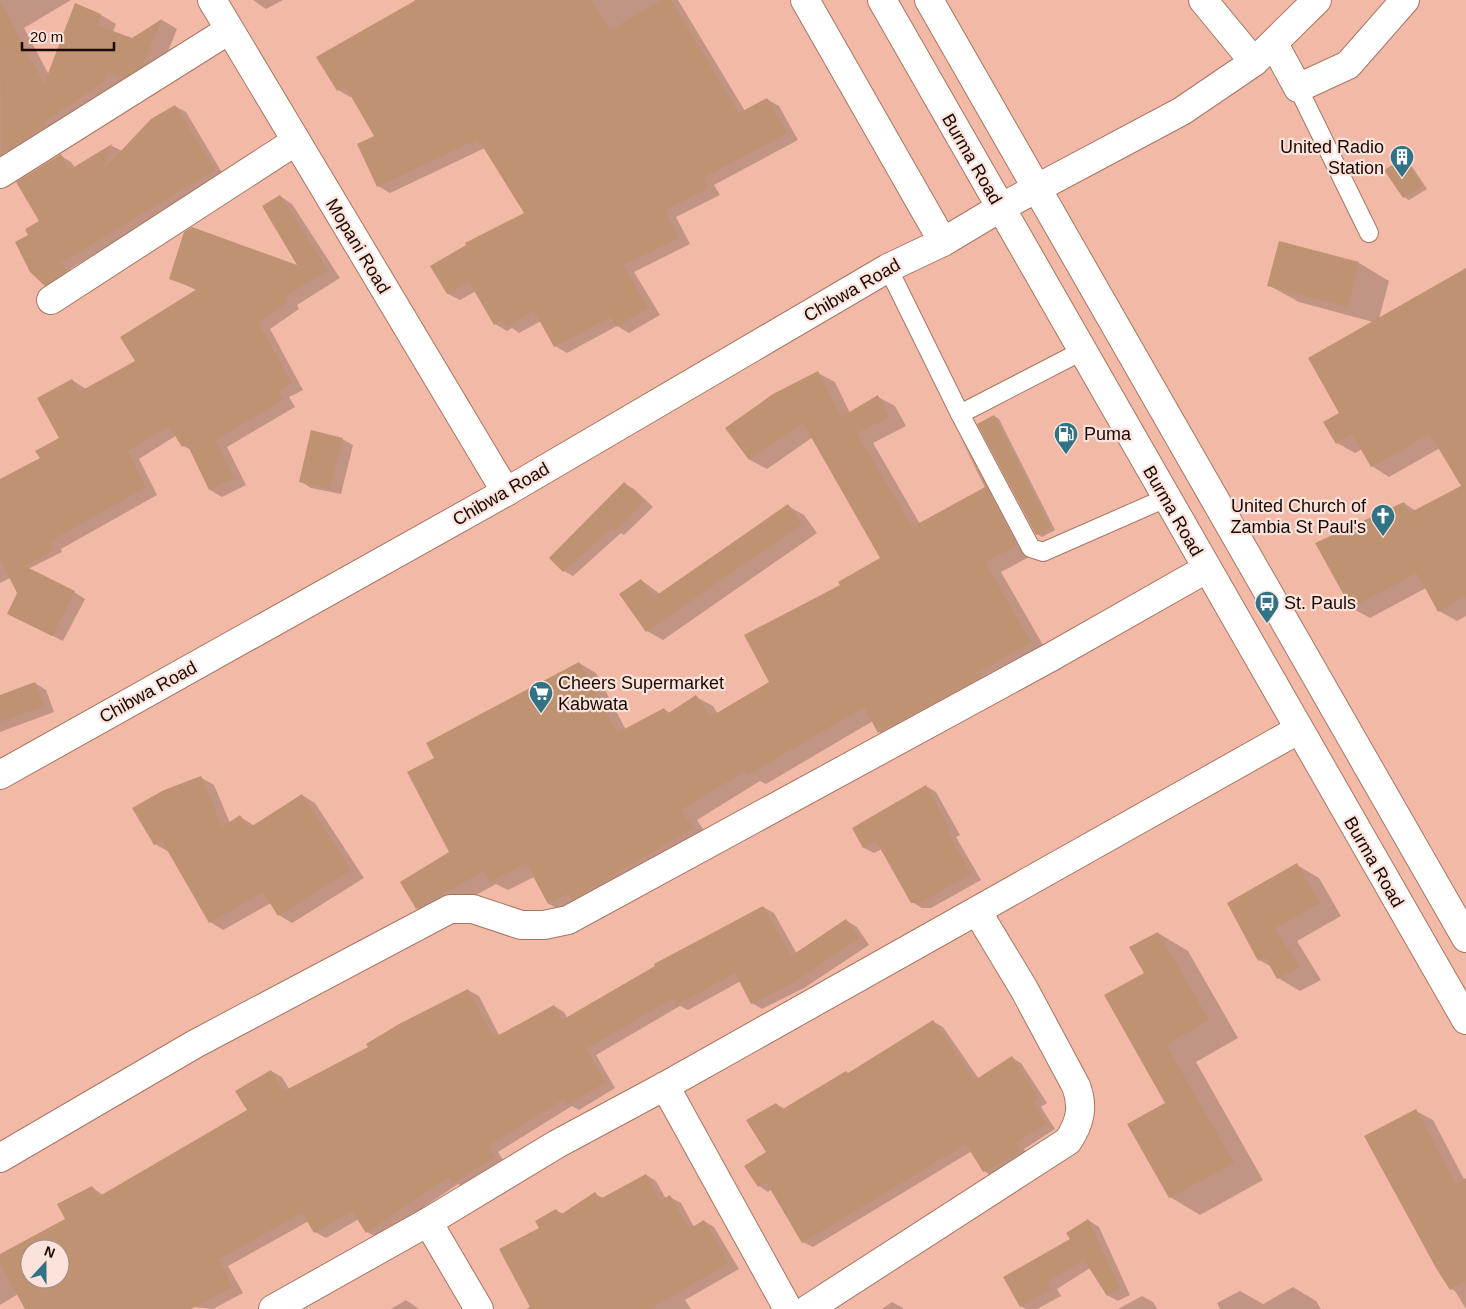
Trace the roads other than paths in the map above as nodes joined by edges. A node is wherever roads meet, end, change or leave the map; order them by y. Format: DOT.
graph roads {
  1 [pos="212,0"];
  2 [pos="805,0"];
  3 [pos="882,0"];
  4 [pos="929,0"];
  5 [pos="1203,0"];
  6 [pos="1317,0"];
  7 [pos="1405,0"];
  8 [pos="230,30"];
  9 [pos="1264,53"];
  10 [pos="1298,88"];
  11 [pos="296,141"];
  12 [pos="0,174"];
  13 [pos="1037,189"];
  14 [pos="1000,208"];
  15 [pos="1369,233"];
  16 [pos="942,242"];
  17 [pos="888,268"];
  18 [pos="51,300"];
  19 [pos="1082,351"];
  20 [pos="960,414"];
  21 [pos="506,492"];
  22 [pos="1166,498"];
  23 [pos="1206,569"];
  24 [pos="1298,730"];
  25 [pos="0,775"];
  26 [pos="977,911"];
  27 [pos="1466,938"];
  28 [pos="1466,1020"];
  29 [pos="665,1086"];
  30 [pos="0,1158"];
  31 [pos="428,1222"];
  32 [pos="273,1309"];
  33 [pos="478,1309"];
  34 [pos="788,1309"];
  35 [pos="808,1309"];
  1 -- 8 [label="street, Mopani Road"];
  2 -- 16 [label="street"];
  3 -- 14 [label="street, Burma Road"];
  4 -- 13 [label="street"];
  5 -- 9 [label="street"];
  6 -- 9 [label="street, Chibwa Road"];
  7 -- 10 [label="street"];
  8 -- 11 [label="street, Mopani Road"];
  8 -- 12 [label="street"];
  9 -- 10 [label="street"];
  9 -- 13 [label="street, Chibwa Road"];
  10 -- 15 [label="lane"];
  11 -- 18 [label="street"];
  11 -- 21 [label="street, Mopani Road"];
  13 -- 14 [label="street, Chibwa Road"];
  13 -- 27 [label="street"];
  14 -- 16 [label="street, Chibwa Road"];
  14 -- 19 [label="street, Burma Road"];
  16 -- 17 [label="street, Chibwa Road"];
  17 -- 20 [label="lane"];
  17 -- 21 [label="street, Chibwa Road"];
  19 -- 20 [label="lane"];
  19 -- 22 [label="street, Burma Road"];
  20 -- 22 [label="lane"];
  21 -- 25 [label="street, Chibwa Road"];
  22 -- 23 [label="street, Burma Road"];
  23 -- 24 [label="street, Burma Road"];
  23 -- 30 [label="street"];
  24 -- 26 [label="street"];
  24 -- 28 [label="street, Burma Road"];
  26 -- 29 [label="street"];
  26 -- 35 [label="street"];
  29 -- 31 [label="street"];
  29 -- 34 [label="street"];
  31 -- 32 [label="street"];
  31 -- 33 [label="street"];
}
